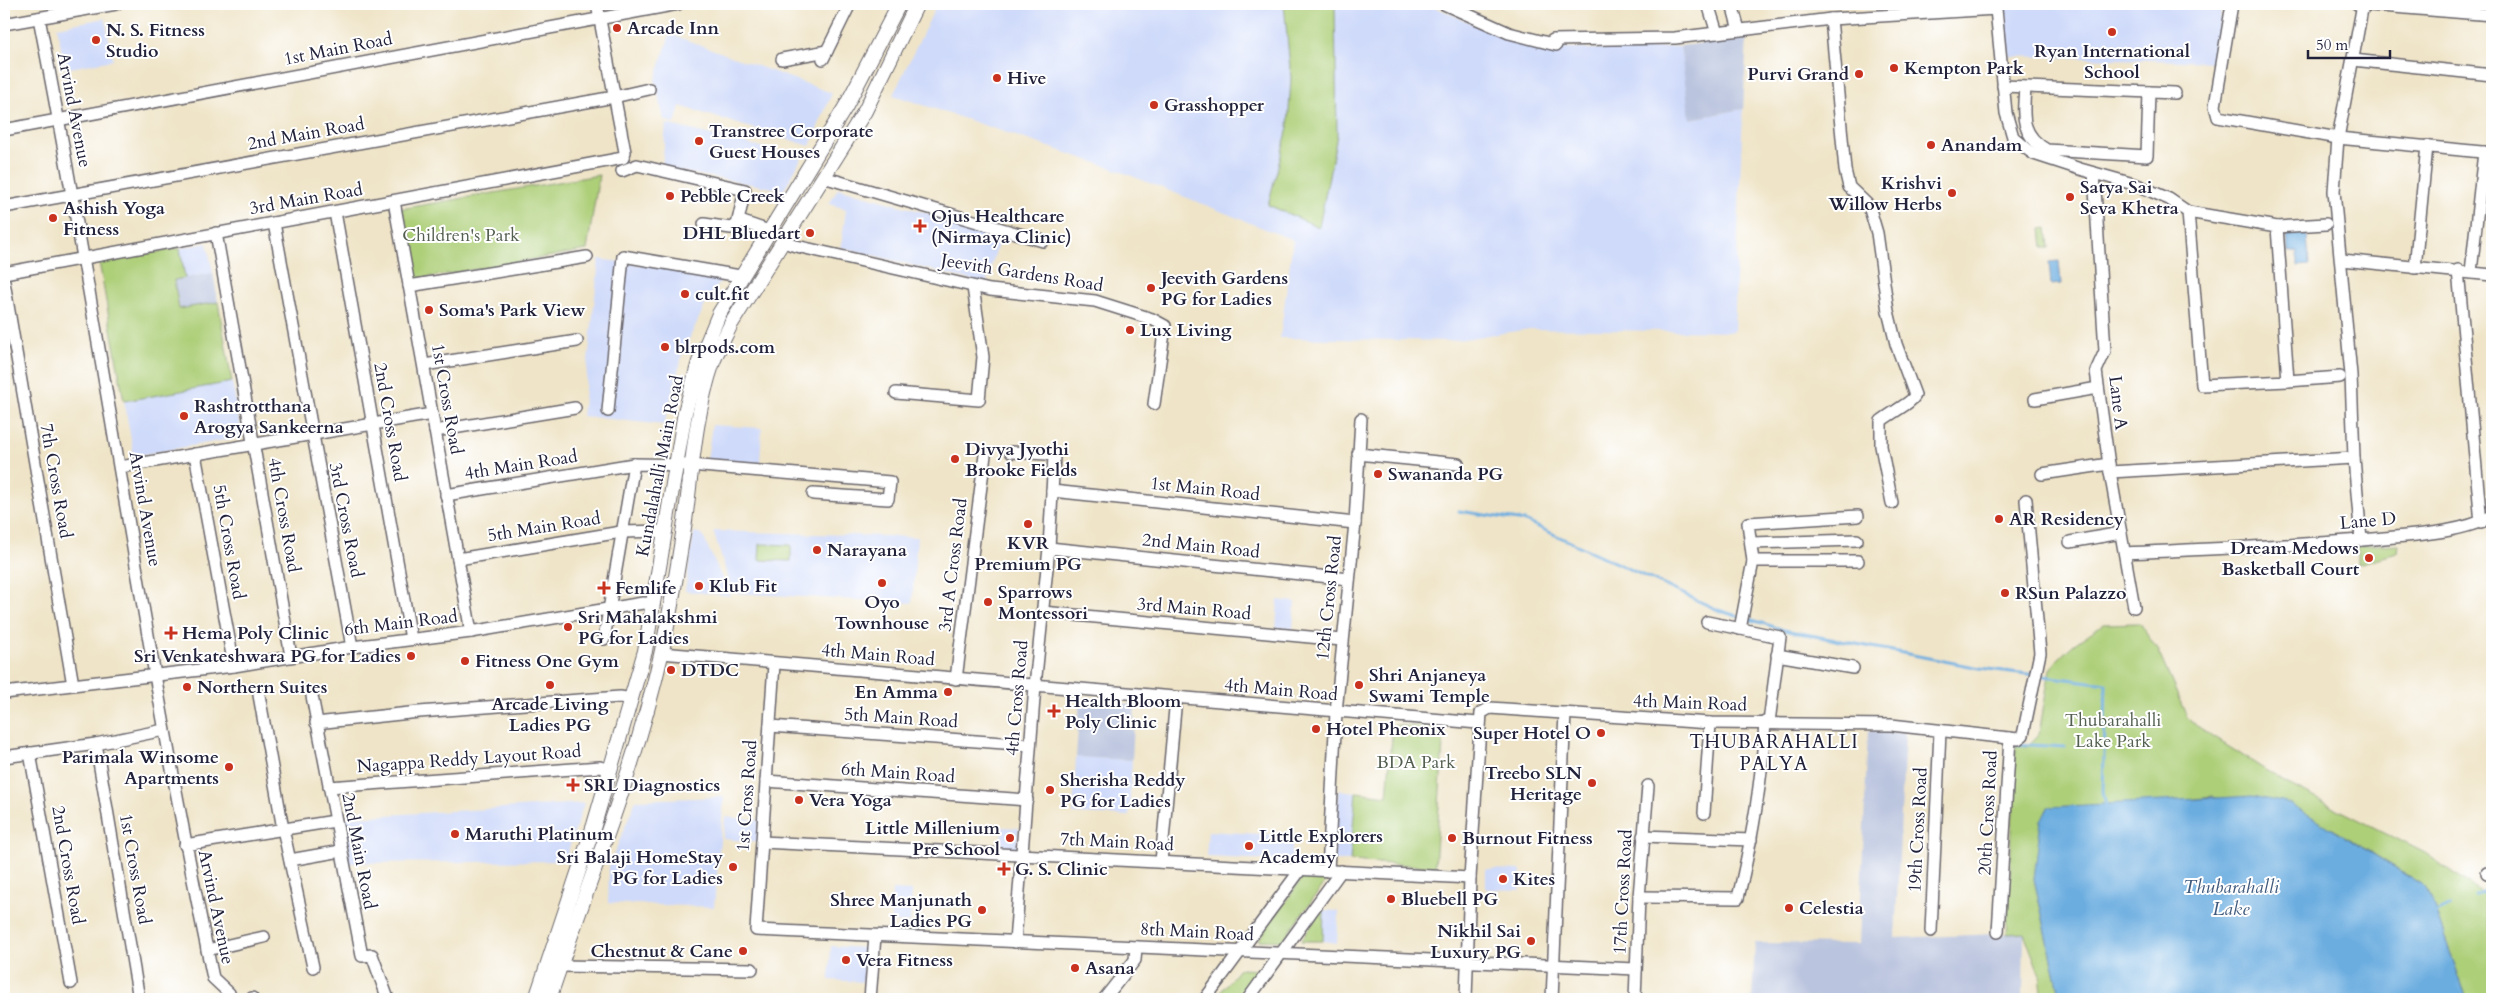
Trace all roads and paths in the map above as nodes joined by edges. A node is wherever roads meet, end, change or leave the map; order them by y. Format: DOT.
graph roads {
  1 [pos="116,4"];
  2 [pos="597,4"];
  3 [pos="678,4"];
  4 [pos="850,4"];
  5 [pos="899,4"];
  6 [pos="917,4"];
  7 [pos="1444,4"];
  8 [pos="1708,4"];
  9 [pos="1732,4"];
  10 [pos="2232,4"];
  11 [pos="2361,4"];
  12 [pos="2475,9"];
  13 [pos="2492,15"];
  14 [pos="39,18"];
  15 [pos="600,19"];
  16 [pos="1831,20"];
  17 [pos="4,24"];
  18 [pos="1739,30"];
  19 [pos="1717,33"];
  20 [pos="782,59"];
  21 [pos="2354,60"];
  22 [pos="2492,75"];
  23 [pos="2004,86"];
  24 [pos="649,88"];
  25 [pos="2025,88"];
  26 [pos="2148,92"];
  27 [pos="2175,93"];
  28 [pos="614,97"];
  29 [pos="58,119"];
  30 [pos="4,130"];
  31 [pos="2338,138"];
  32 [pos="2427,146"];
  33 [pos="2488,153"];
  34 [pos="619,166"];
  35 [pos="2094,173"];
  36 [pos="823,177"];
  37 [pos="72,193"];
  38 [pos="394,201"];
  39 [pos="4,207"];
  40 [pos="335,212"];
  41 [pos="2188,212"];
  42 [pos="740,221"];
  43 [pos="274,223"];
  44 [pos="704,224"];
  45 [pos="2326,224"];
  46 [pos="2277,227"];
  47 [pos="769,231"];
  48 [pos="216,233"];
  49 [pos="784,241"];
  50 [pos="1043,241"];
  51 [pos="83,257"];
  52 [pos="587,257"];
  53 [pos="2342,260"];
  54 [pos="2415,268"];
  55 [pos="2458,270"];
  56 [pos="2471,272"];
  57 [pos="4,273"];
  58 [pos="2492,274"];
  59 [pos="740,276"];
  60 [pos="4,282"];
  61 [pos="409,286"];
  62 [pos="973,287"];
  63 [pos="577,341"];
  64 [pos="424,365"];
  65 [pos="2340,376"];
  66 [pos="2288,381"];
  67 [pos="2098,388"];
  68 [pos="896,393"];
  69 [pos="2035,399"];
  70 [pos="1154,404"];
  71 [pos="575,408"];
  72 [pos="608,411"];
  73 [pos="432,414"];
  74 [pos="1361,419"];
  75 [pos="373,425"];
  76 [pos="435,431"];
  77 [pos="312,435"];
  78 [pos="253,445"];
  79 [pos="1011,452"];
  80 [pos="195,454"];
  81 [pos="985,455"];
  82 [pos="1362,455"];
  83 [pos="2354,458"];
  84 [pos="634,464"];
  85 [pos="684,464"];
  86 [pos="1458,464"];
  87 [pos="120,467"];
  88 [pos="2109,468"];
  89 [pos="2042,474"];
  90 [pos="1052,491"];
  91 [pos="813,494"];
  92 [pos="446,495"];
  93 [pos="2026,500"];
  94 [pos="1892,503"];
  95 [pos="1858,516"];
  96 [pos="2492,516"];
  97 [pos="1355,523"];
  98 [pos="2480,523"];
  99 [pos="666,531"];
  100 [pos="621,532"];
  101 [pos="2121,533"];
  102 [pos="1857,540"];
  103 [pos="2361,540"];
  104 [pos="2070,542"];
  105 [pos="1751,543"];
  106 [pos="1049,548"];
  107 [pos="2125,553"];
  108 [pos="458,559"];
  109 [pos="1753,561"];
  110 [pos="1858,561"];
  111 [pos="1349,579"];
  112 [pos="654,604"];
  113 [pos="2134,607"];
  114 [pos="608,609"];
  115 [pos="1042,612"];
  116 [pos="1742,621"];
  117 [pos="1707,622"];
  118 [pos="471,632"];
  119 [pos="411,639"];
  120 [pos="604,639"];
  121 [pos="1342,640"];
  122 [pos="352,647"];
  123 [pos="661,653"];
  124 [pos="1777,655"];
  125 [pos="291,656"];
  126 [pos="774,664"];
  127 [pos="234,666"];
  128 [pos="1853,668"];
  129 [pos="155,676"];
  130 [pos="956,678"];
  131 [pos="73,686"];
  132 [pos="1035,686"];
  133 [pos="4,693"];
  134 [pos="259,695"];
  135 [pos="312,696"];
  136 [pos="1176,698"];
  137 [pos="632,699"];
  138 [pos="1336,712"];
  139 [pos="1565,713"];
  140 [pos="1767,722"];
  141 [pos="316,723"];
  142 [pos="1478,723"];
  143 [pos="1710,723"];
  144 [pos="770,726"];
  145 [pos="164,730"];
  146 [pos="1940,731"];
  147 [pos="2010,738"];
  148 [pos="96,744"];
  149 [pos="1030,745"];
  150 [pos="30,753"];
  151 [pos="4,757"];
  152 [pos="611,770"];
  153 [pos="766,782"];
  154 [pos="1648,786"];
  155 [pos="328,787"];
  156 [pos="1027,800"];
  157 [pos="1704,813"];
  158 [pos="335,821"];
  159 [pos="283,829"];
  160 [pos="1644,836"];
  161 [pos="1751,840"];
  162 [pos="762,842"];
  163 [pos="185,845"];
  164 [pos="341,852"];
  165 [pos="1022,855"];
  166 [pos="290,860"];
  167 [pos="1161,862"];
  168 [pos="1301,870"];
  169 [pos="1328,871"];
  170 [pos="1341,871"];
  171 [pos="1470,878"];
  172 [pos="1639,897"];
  173 [pos="756,930"];
  174 [pos="1931,931"];
  175 [pos="1998,932"];
  176 [pos="875,936"];
  177 [pos="264,937"];
  178 [pos="1016,942"];
  179 [pos="1136,947"];
  180 [pos="207,950"];
  181 [pos="1240,952"];
  182 [pos="1281,954"];
  183 [pos="1467,962"];
  184 [pos="560,966"];
  185 [pos="1553,966"];
  186 [pos="313,967"];
  187 [pos="752,969"];
  188 [pos="1636,970"];
  189 [pos="71,983"];
  190 [pos="139,999"];
  191 [pos="231,999"];
  192 [pos="388,999"];
  193 [pos="536,999"];
  194 [pos="549,999"];
  195 [pos="870,999"];
  196 [pos="1104,999"];
  197 [pos="1205,999"];
  198 [pos="1248,999"];
  199 [pos="1466,999"];
  200 [pos="1552,999"];
  201 [pos="1635,999"];
  1 -- 14 [label="street"];
  2 -- 15 [label="street"];
  3 -- 15 [label="street, 1st Main Road"];
  4 -- 20 [label="street"];
  5 -- 47 [label="main road, Kundalahalli Main Road"];
  6 -- 36 [label="main road, Kundalahalli Main Road"];
  7 -- 19 [label="street"];
  8 -- 19 [label="street"];
  9 -- 18 [label="street"];
  10 -- 31 [label="street"];
  11 -- 12 [label="street"];
  11 -- 21 [label="street"];
  12 -- 13 [label="street"];
  14 -- 17 [label="street"];
  14 -- 29 [label="street, Arvind Avenue"];
  15 -- 28 [label="street"];
  15 -- 29 [label="street, 1st Main Road"];
  16 -- 18 [label="street"];
  16 -- 23 [label="street"];
  16 -- 94 [label="street"];
  18 -- 19 [label="street"];
  21 -- 22 [label="street"];
  21 -- 31 [label="street"];
  23 -- 25 [label="street"];
  23 -- 35 [label="street"];
  24 -- 28 [label="street, 2nd Main Road"];
  25 -- 26 [label="street"];
  25 -- 26 [label="street"];
  26 -- 27 [label="street"];
  28 -- 34 [label="street"];
  28 -- 37 [label="street, 2nd Main Road"];
  29 -- 30 [label="street, 1st Main Road"];
  29 -- 37 [label="street, Arvind Avenue"];
  31 -- 32 [label="street"];
  31 -- 53 [label="street"];
  32 -- 33 [label="street"];
  32 -- 54 [label="street"];
  33 -- 56 [label="street"];
  34 -- 38 [label="street, 3rd Main Road"];
  34 -- 42 [label="street, 3rd Main Road"];
  35 -- 41 [label="street"];
  35 -- 67 [label="street, Lane A"];
  36 -- 49 [label="main road, Kundalahalli Main Road"];
  36 -- 50 [label="street"];
  37 -- 39 [label="street, 2nd Main Road"];
  37 -- 51 [label="street, Arvind Avenue"];
  38 -- 40 [label="street, 3rd Main Road"];
  38 -- 61 [label="street, 1st Cross Road"];
  40 -- 43 [label="street, 3rd Main Road"];
  40 -- 75 [label="street, 2nd Cross Road"];
  41 -- 46 [label="street"];
  41 -- 66 [label="street"];
  42 -- 44 [label="street"];
  42 -- 47 [label="street"];
  43 -- 48 [label="street, 3rd Main Road"];
  43 -- 77 [label="street, 3rd Cross Road"];
  45 -- 46 [label="street"];
  46 -- 66 [label="street"];
  47 -- 59 [label="main road, Kundalahalli Main Road"];
  48 -- 51 [label="street, 3rd Main Road"];
  48 -- 78 [label="street, 4th Cross Road"];
  49 -- 62 [label="street, Jeevith Gardens Road"];
  49 -- 85 [label="main road, Kundalahalli Main Road"];
  51 -- 57 [label="street, 3rd Main Road"];
  51 -- 87 [label="street, Arvind Avenue"];
  52 -- 61 [label="street"];
  53 -- 54 [label="street"];
  53 -- 83 [label="street"];
  54 -- 55 [label="street"];
  55 -- 56 [label="street"];
  55 -- 98 [label="street"];
  56 -- 58 [label="street"];
  59 -- 72 [label="street"];
  59 -- 85 [label="main road, Kundalahalli Main Road"];
  60 -- 131 [label="street, 7th Cross Road"];
  61 -- 64 [label="street, 1st Cross Road"];
  62 -- 68 [label="street"];
  62 -- 70 [label="street, Jeevith Gardens Road"];
  63 -- 64 [label="street"];
  64 -- 73 [label="street, 1st Cross Road"];
  65 -- 66 [label="street"];
  67 -- 69 [label="street"];
  67 -- 88 [label="street, Lane A"];
  71 -- 76 [label="street"];
  73 -- 75 [label="street"];
  73 -- 76 [label="street, 1st Cross Road"];
  74 -- 82 [label="street, 12th Cross Road"];
  75 -- 77 [label="street"];
  75 -- 119 [label="street, 2nd Cross Road"];
  76 -- 92 [label="street, 1st Cross Road"];
  77 -- 78 [label="street"];
  77 -- 122 [label="street, 3rd Cross Road"];
  78 -- 80 [label="street"];
  78 -- 125 [label="street, 4th Cross Road"];
  79 -- 90 [label="street, 4th Cross Road"];
  80 -- 87 [label="street"];
  80 -- 127 [label="street, 5th Cross Road"];
  81 -- 130 [label="street, 3rd A Cross Road"];
  82 -- 86 [label="street"];
  82 -- 97 [label="street, 12th Cross Road"];
  83 -- 88 [label="street"];
  83 -- 103 [label="street"];
  84 -- 85 [label="street, 4th Main Road"];
  84 -- 92 [label="street, 4th Main Road"];
  84 -- 100 [label="street"];
  85 -- 91 [label="street, 4th Main Road"];
  85 -- 99 [label="main road, Kundalahalli Main Road"];
  85 -- 123 [label="main road, Kundalahalli Main Road"];
  87 -- 129 [label="street, Arvind Avenue"];
  88 -- 89 [label="street"];
  88 -- 101 [label="street, Lane A"];
  90 -- 97 [label="street, 1st Main Road"];
  90 -- 106 [label="street, 4th Cross Road"];
  92 -- 108 [label="street, 1st Cross Road"];
  93 -- 147 [label="street, 20th Cross Road"];
  95 -- 105 [label="street"];
  96 -- 98 [label="street, Lane D"];
  97 -- 111 [label="street, 12th Cross Road"];
  98 -- 103 [label="street, Lane D"];
  99 -- 100 [label="street, 5th Main Road"];
  99 -- 112 [label="main road, Kundalahalli Main Road"];
  100 -- 108 [label="street, 5th Main Road"];
  100 -- 114 [label="street"];
  101 -- 104 [label="street"];
  101 -- 107 [label="street, Lane A"];
  102 -- 105 [label="street"];
  103 -- 107 [label="street, Lane D"];
  105 -- 109 [label="street"];
  106 -- 111 [label="street, 2nd Main Road"];
  106 -- 115 [label="street, 4th Cross Road"];
  107 -- 113 [label="street, Lane A"];
  108 -- 118 [label="street, 1st Cross Road"];
  109 -- 110 [label="street"];
  109 -- 116 [label="street"];
  111 -- 121 [label="street, 12th Cross Road"];
  112 -- 114 [label="street, 6th Main Road"];
  112 -- 137 [label="main road, Kundalahalli Main Road"];
  114 -- 118 [label="street, 6th Main Road"];
  114 -- 120 [label="street"];
  115 -- 121 [label="street, 3rd Main Road"];
  115 -- 132 [label="street, 4th Cross Road"];
  116 -- 117 [label="street"];
  116 -- 124 [label="street"];
  118 -- 119 [label="street, 6th Main Road"];
  119 -- 122 [label="street, 6th Main Road"];
  121 -- 138 [label="street, 12th Cross Road"];
  122 -- 125 [label="street, 6th Main Road"];
  123 -- 126 [label="street, 4th Main Road"];
  123 -- 184 [label="main road, Kundalahalli Main Road"];
  124 -- 128 [label="street"];
  124 -- 140 [label="street"];
  125 -- 127 [label="street, 6th Main Road"];
  126 -- 130 [label="street, 4th Main Road"];
  126 -- 144 [label="street, 1st Cross Road"];
  127 -- 129 [label="street, 6th Main Road"];
  129 -- 131 [label="street, 6th Main Road"];
  129 -- 145 [label="street, Arvind Avenue"];
  130 -- 132 [label="street, 4th Main Road"];
  131 -- 133 [label="street, 6th Main Road"];
  132 -- 136 [label="street, 4th Main Road"];
  132 -- 149 [label="street, 4th Cross Road"];
  134 -- 159 [label="street"];
  135 -- 141 [label="street, 2nd Main Road"];
  136 -- 138 [label="street, 4th Main Road"];
  136 -- 167 [label="street"];
  137 -- 141 [label="street"];
  137 -- 152 [label="main road, Kundalahalli Main Road"];
  138 -- 142 [label="street, 4th Main Road"];
  138 -- 169 [label="street, 12th Cross Road"];
  139 -- 142 [label="street, 4th Main Road"];
  139 -- 143 [label="street, 4th Main Road"];
  139 -- 185 [label="street"];
  140 -- 143 [label="street, 4th Main Road"];
  140 -- 146 [label="street, 4th Main Road"];
  140 -- 161 [label="street"];
  141 -- 155 [label="street, 2nd Main Road"];
  142 -- 171 [label="street"];
  143 -- 157 [label="street"];
  144 -- 149 [label="street, 5th Main Road"];
  144 -- 153 [label="street, 1st Cross Road"];
  145 -- 148 [label="street"];
  145 -- 163 [label="street, Arvind Avenue"];
  146 -- 147 [label="street, 4th Main Road"];
  146 -- 174 [label="street, 19th Cross Road"];
  147 -- 175 [label="street, 20th Cross Road"];
  148 -- 150 [label="street"];
  148 -- 190 [label="street, 1st Cross Road"];
  149 -- 156 [label="street, 4th Cross Road"];
  150 -- 151 [label="street"];
  150 -- 189 [label="street, 2nd Cross Road"];
  152 -- 155 [label="street, Nagappa Reddy Layout Road"];
  152 -- 193 [label="main road, Kundalahalli Main Road"];
  153 -- 156 [label="street, 6th Main Road"];
  153 -- 162 [label="street, 1st Cross Road"];
  154 -- 160 [label="street, 17th Cross Road"];
  155 -- 158 [label="street, 2nd Main Road"];
  156 -- 165 [label="street, 4th Cross Road"];
  158 -- 159 [label="street"];
  158 -- 164 [label="street, 2nd Main Road"];
  159 -- 163 [label="street"];
  159 -- 166 [label="street"];
  160 -- 161 [label="street"];
  160 -- 172 [label="street, 17th Cross Road"];
  161 -- 172 [label="street"];
  162 -- 165 [label="street, 7th Main Road"];
  162 -- 173 [label="street, 1st Cross Road"];
  163 -- 180 [label="street, Arvind Avenue"];
  164 -- 166 [label="street"];
  164 -- 192 [label="street, 2nd Main Road"];
  165 -- 167 [label="street, 7th Main Road"];
  165 -- 178 [label="street, 4th Cross Road"];
  166 -- 186 [label="street"];
  167 -- 168 [label="street, 7th Main Road"];
  168 -- 169 [label="street, 7th Main Road"];
  168 -- 181 [label="street"];
  169 -- 170 [label="street, 7th Main Road"];
  170 -- 171 [label="street, 7th Main Road"];
  170 -- 182 [label="street"];
  171 -- 183 [label="street"];
  172 -- 188 [label="street, 17th Cross Road"];
  173 -- 176 [label="street, 8th Main Road"];
  176 -- 178 [label="street, 8th Main Road"];
  176 -- 195 [label="street"];
  177 -- 180 [label="street"];
  178 -- 179 [label="street, 8th Main Road"];
  179 -- 181 [label="street, 8th Main Road"];
  179 -- 196 [label="street"];
  180 -- 191 [label="street, Arvind Avenue"];
  181 -- 182 [label="street, 8th Main Road"];
  181 -- 197 [label="street"];
  182 -- 183 [label="street, 8th Main Road"];
  182 -- 198 [label="street"];
  183 -- 185 [label="street, 8th Main Road"];
  183 -- 199 [label="street"];
  184 -- 187 [label="street"];
  184 -- 194 [label="main road, Kundalahalli Main Road"];
  185 -- 188 [label="street, 8th Main Road"];
  185 -- 200 [label="street"];
  188 -- 201 [label="street, 17th Cross Road"];
}
